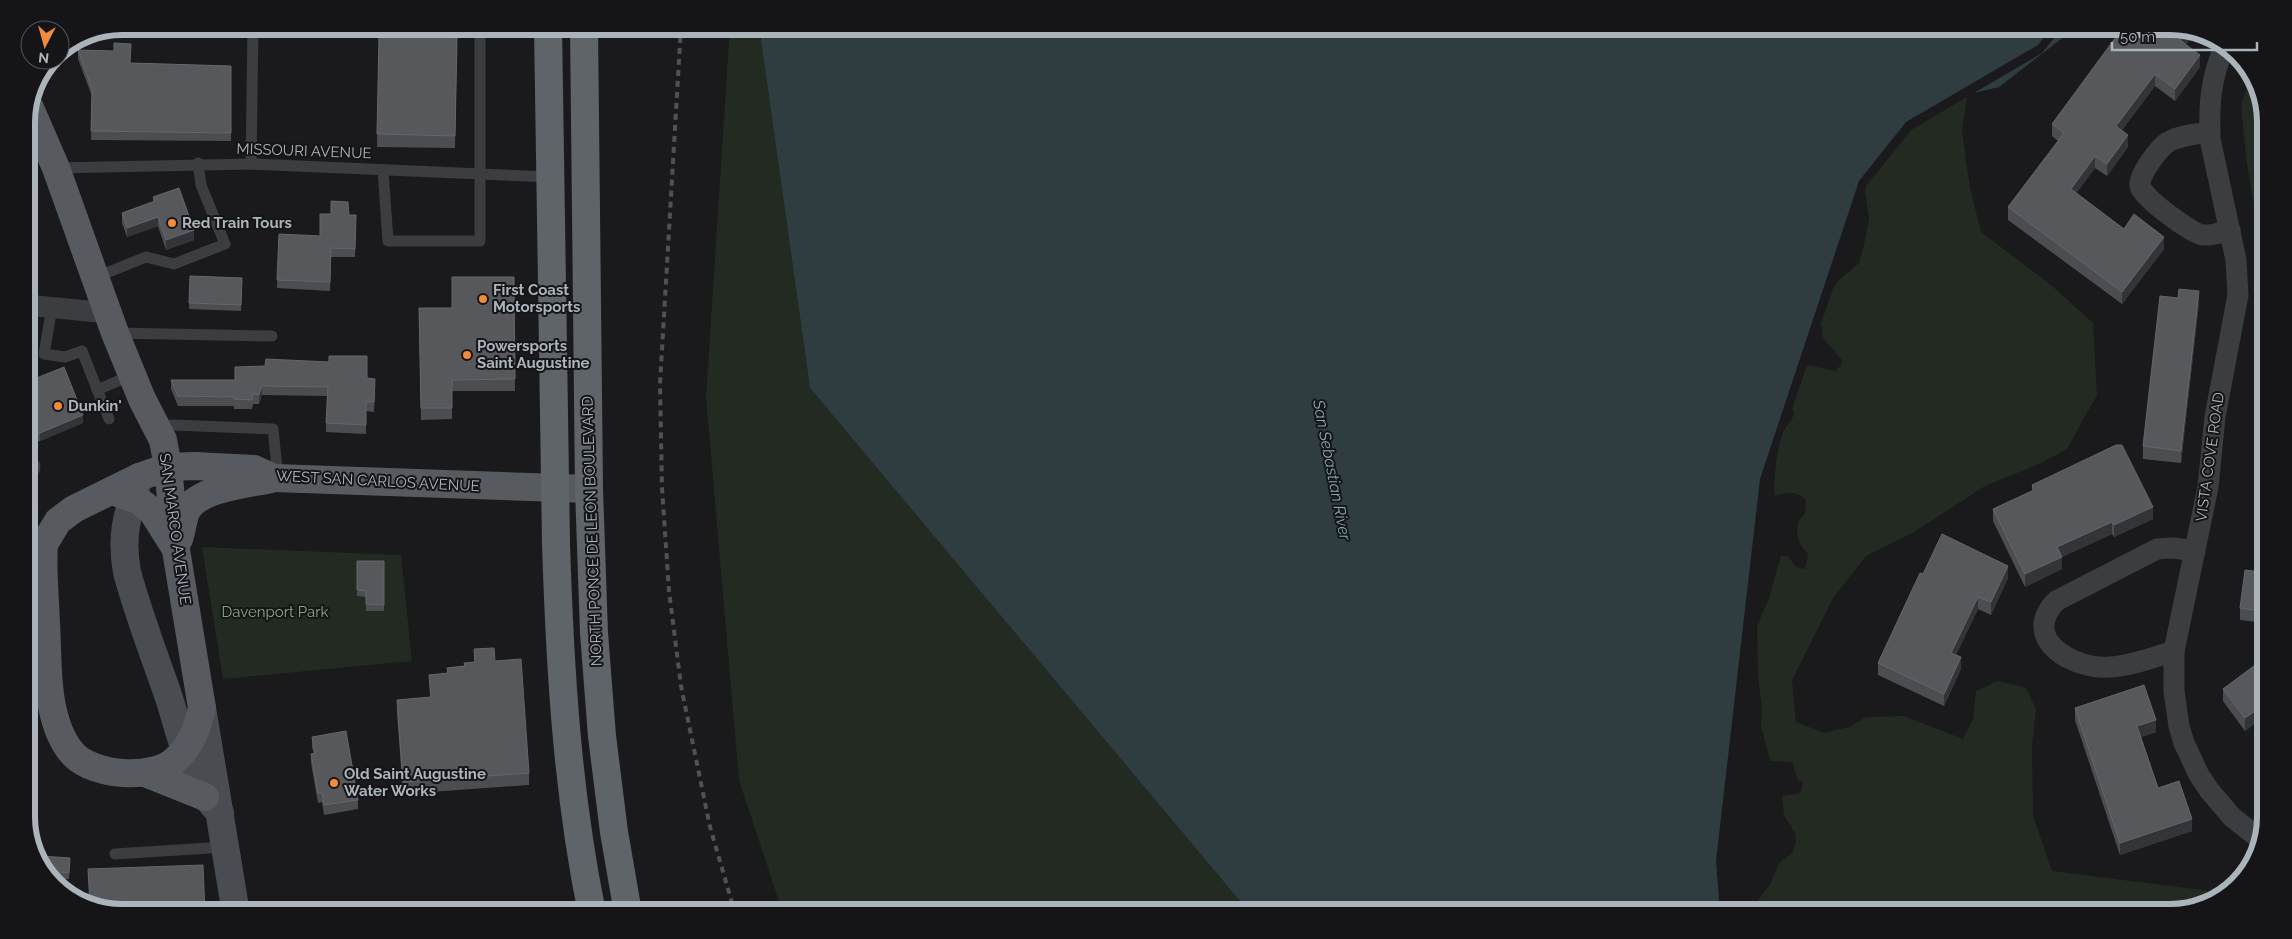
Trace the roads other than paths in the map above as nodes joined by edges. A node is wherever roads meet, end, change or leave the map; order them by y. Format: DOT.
graph roads {
  1 [pos="253,35"];
  2 [pos="480,35"];
  3 [pos="548,35"];
  4 [pos="584,35"];
  5 [pos="2223,53"];
  6 [pos="35,120"];
  7 [pos="2210,132"];
  8 [pos="198,163"];
  9 [pos="252,164"];
  10 [pos="56,168"];
  11 [pos="383,170"];
  12 [pos="481,174"];
  13 [pos="551,177"];
  14 [pos="2230,230"];
  15 [pos="94,278"];
  16 [pos="35,306"];
  17 [pos="52,307"];
  18 [pos="112,323"];
  19 [pos="272,336"];
  20 [pos="138,387"];
  21 [pos="97,390"];
  22 [pos="109,419"];
  23 [pos="156,427"];
  24 [pos="168,467"];
  25 [pos="276,478"];
  26 [pos="128,489"];
  27 [pos="554,489"];
  28 [pos="589,489"];
  29 [pos="44,543"];
  30 [pos="176,550"];
  31 [pos="2195,551"];
  32 [pos="35,560"];
  33 [pos="35,638"];
  34 [pos="2174,651"];
  35 [pos="48,658"];
  36 [pos="202,708"];
  37 [pos="184,750"];
  38 [pos="145,773"];
  39 [pos="212,805"];
  40 [pos="2255,835"];
  41 [pos="225,847"];
  42 [pos="115,854"];
  43 [pos="234,904"];
  44 [pos="590,904"];
  45 [pos="626,904"];
  1 -- 9 [label="lane"];
  2 -- 12 [label="lane"];
  3 -- 13 [label="highway"];
  4 -- 28 [label="highway, NORTH PONCE DE LEON BOULEVARD"];
  5 -- 7 [label="street, VISTA COVE ROAD"];
  6 -- 10 [label="main road, SAN MARCO AVENUE"];
  7 -- 14 [label="street, VISTA COVE ROAD"];
  7 -- 14 [label="street"];
  8 -- 9 [label="lane, MISSOURI AVENUE"];
  8 -- 10 [label="lane, MISSOURI AVENUE"];
  8 -- 15 [label="lane"];
  9 -- 11 [label="lane, MISSOURI AVENUE"];
  10 -- 15 [label="main road, SAN MARCO AVENUE"];
  11 -- 12 [label="lane, MISSOURI AVENUE"];
  11 -- 12 [label="lane"];
  12 -- 13 [label="lane, MISSOURI AVENUE"];
  13 -- 27 [label="highway"];
  14 -- 31 [label="street, VISTA COVE ROAD"];
  15 -- 18 [label="main road, SAN MARCO AVENUE"];
  16 -- 17 [label="street"];
  17 -- 18 [label="street"];
  17 -- 21 [label="lane"];
  18 -- 19 [label="lane"];
  18 -- 20 [label="main road, SAN MARCO AVENUE"];
  20 -- 21 [label="lane"];
  20 -- 23 [label="main road, SAN MARCO AVENUE"];
  20 -- 26 [label="main road"];
  21 -- 22 [label="lane"];
  23 -- 24 [label="main road, SAN MARCO AVENUE"];
  23 -- 25 [label="lane"];
  24 -- 25 [label="main road, WEST SAN CARLOS AVENUE"];
  24 -- 26 [label="main road, WEST SAN CARLOS AVENUE"];
  24 -- 30 [label="main road, SAN MARCO AVENUE"];
  25 -- 27 [label="main road, WEST SAN CARLOS AVENUE"];
  25 -- 30 [label="main road"];
  26 -- 29 [label="main road, WEST SAN CARLOS AVENUE"];
  26 -- 30 [label="main road"];
  26 -- 37 [label="main road"];
  27 -- 28 [label="main road, WEST SAN CARLOS AVENUE"];
  27 -- 44 [label="highway"];
  28 -- 45 [label="highway, NORTH PONCE DE LEON BOULEVARD"];
  29 -- 32 [label="main road, WEST SAN CARLOS AVENUE"];
  29 -- 35 [label="main road"];
  30 -- 36 [label="main road, SAN MARCO AVENUE"];
  31 -- 34 [label="street, VISTA COVE ROAD"];
  31 -- 34 [label="street"];
  33 -- 35 [label="main road"];
  34 -- 40 [label="street, VISTA COVE ROAD"];
  35 -- 38 [label="main road"];
  36 -- 37 [label="main road"];
  36 -- 39 [label="main road, SAN MARCO AVENUE"];
  37 -- 38 [label="main road"];
  37 -- 39 [label="main road"];
  38 -- 39 [label="main road"];
  39 -- 41 [label="main road, SAN MARCO AVENUE"];
  41 -- 42 [label="lane"];
  41 -- 43 [label="main road, SAN MARCO AVENUE"];
}
